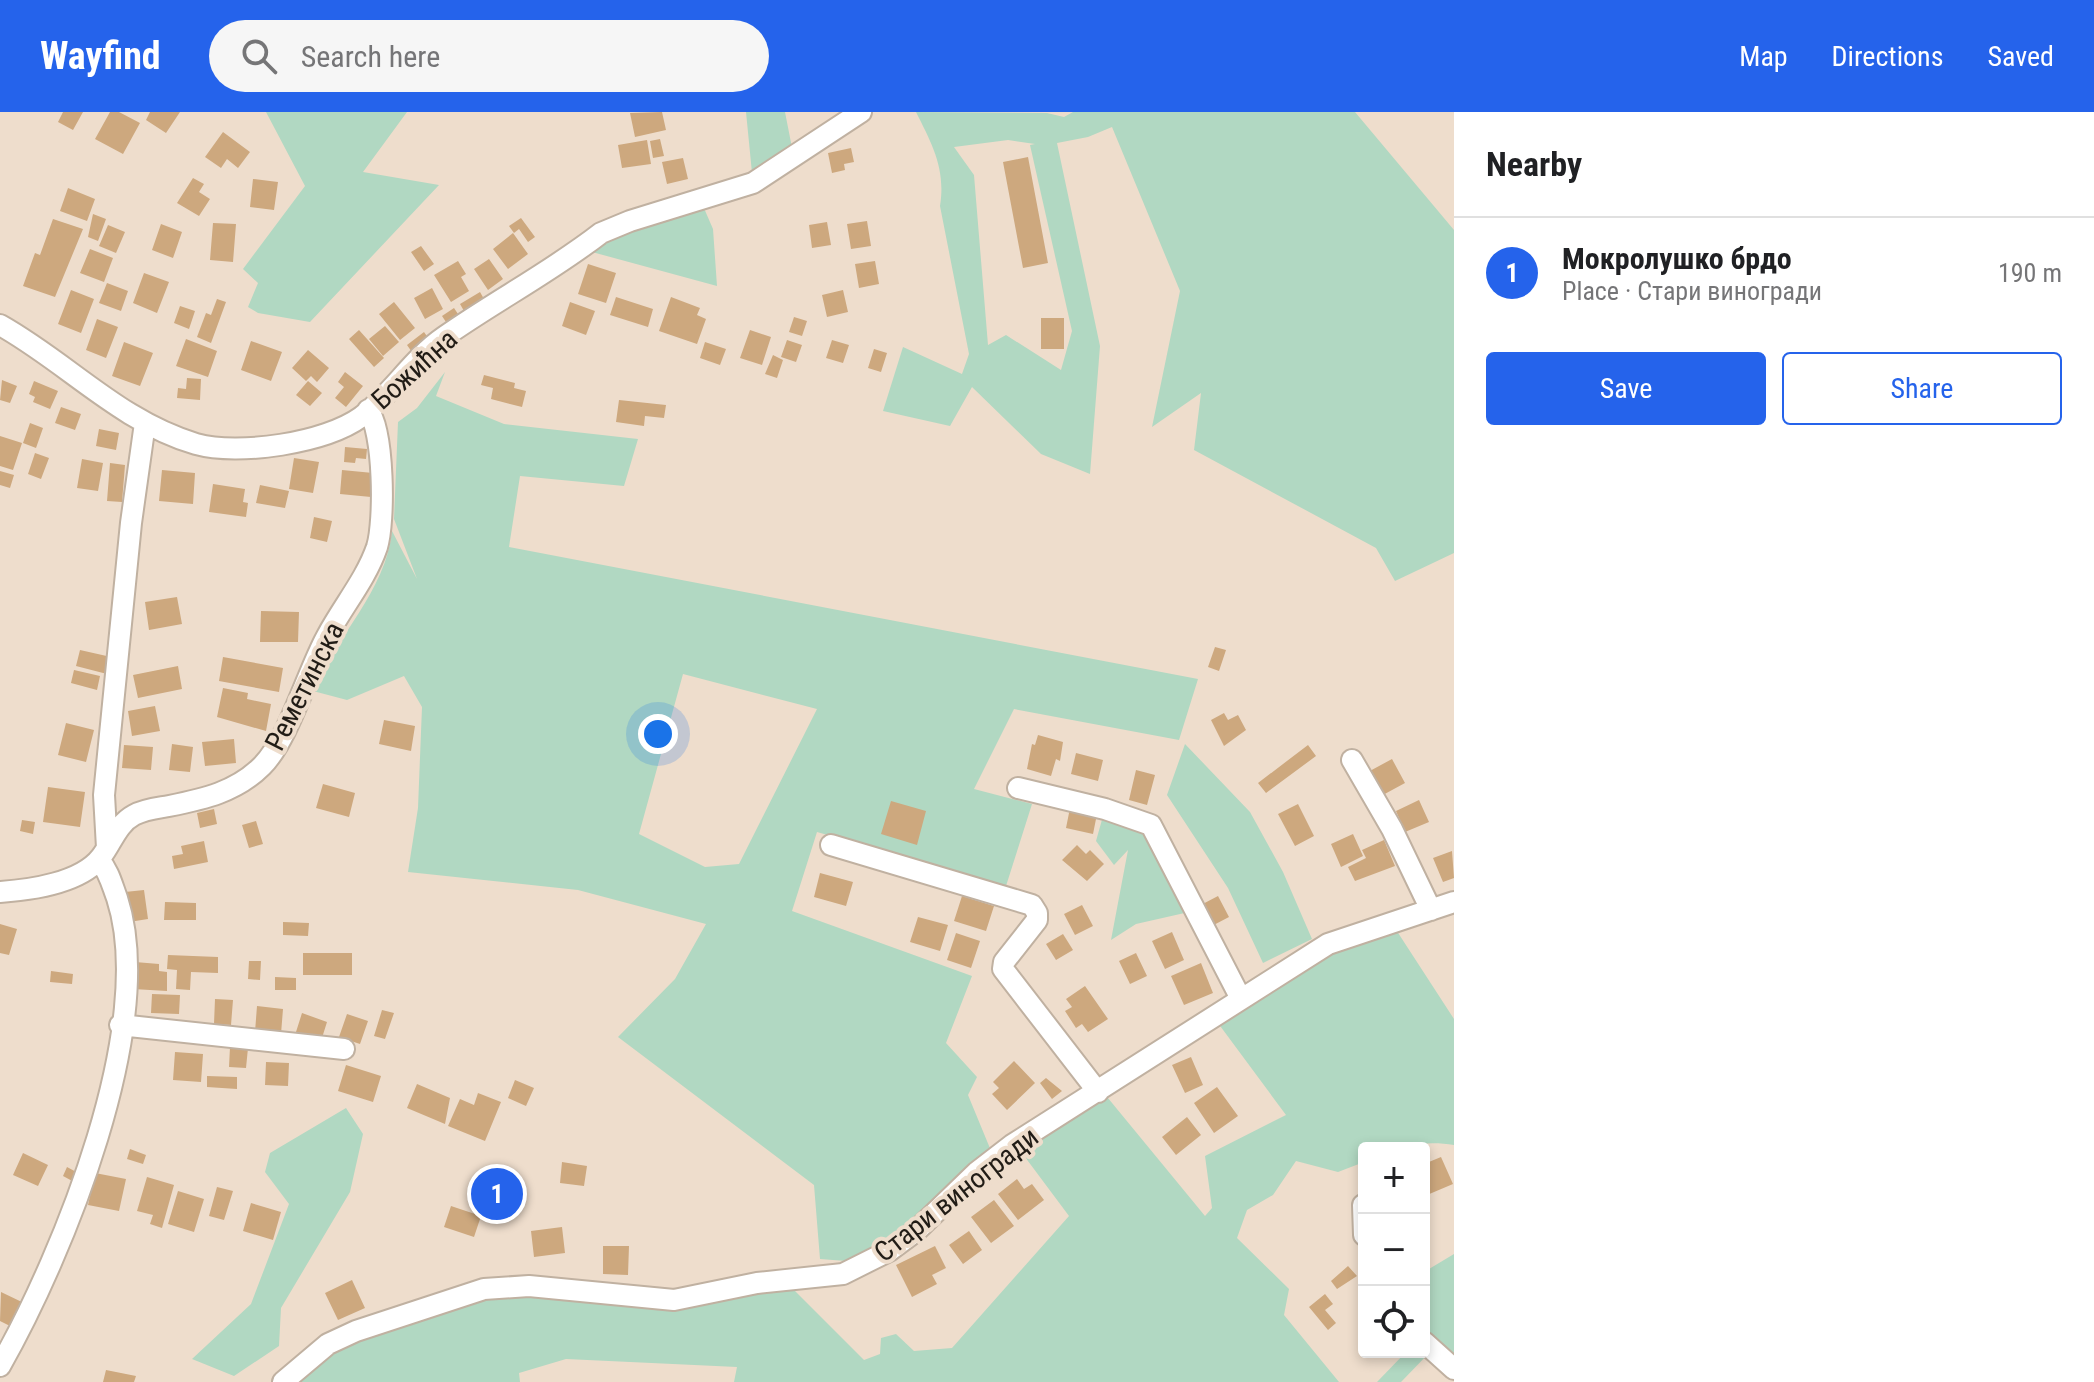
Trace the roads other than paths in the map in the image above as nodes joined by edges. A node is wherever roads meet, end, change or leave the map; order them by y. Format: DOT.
graph roads {
  1 [pos="861,112"];
  2 [pos="0,325"];
  3 [pos="368,410"];
  4 [pos="145,423"];
  5 [pos="1352,760"];
  6 [pos="1018,788"];
  7 [pos="831,845"];
  8 [pos="103,854"];
  9 [pos="0,892"];
  10 [pos="1454,902"];
  11 [pos="1431,910"];
  12 [pos="1240,997"];
  13 [pos="120,1025"];
  14 [pos="344,1049"];
  15 [pos="1098,1092"];
  16 [pos="1430,1347"];
  17 [pos="0,1366"];
  18 [pos="1454,1369"];
  19 [pos="283,1382"];
  1 -- 3 [label="street, Божићна"];
  2 -- 4 [label="street, Божићна"];
  3 -- 4 [label="street, Божићна"];
  3 -- 8 [label="street, Реметинска"];
  4 -- 8 [label="street"];
  5 -- 11 [label="street"];
  6 -- 12 [label="street"];
  7 -- 15 [label="street"];
  8 -- 9 [label="street, Реметинска"];
  8 -- 13 [label="street"];
  10 -- 11 [label="street, Стари виногради"];
  11 -- 12 [label="street, Стари виногради"];
  12 -- 15 [label="street, Стари виногради"];
  13 -- 14 [label="street"];
  13 -- 17 [label="street"];
  15 -- 19 [label="street, Стари виногради"];
  16 -- 18 [label="street"];
}
